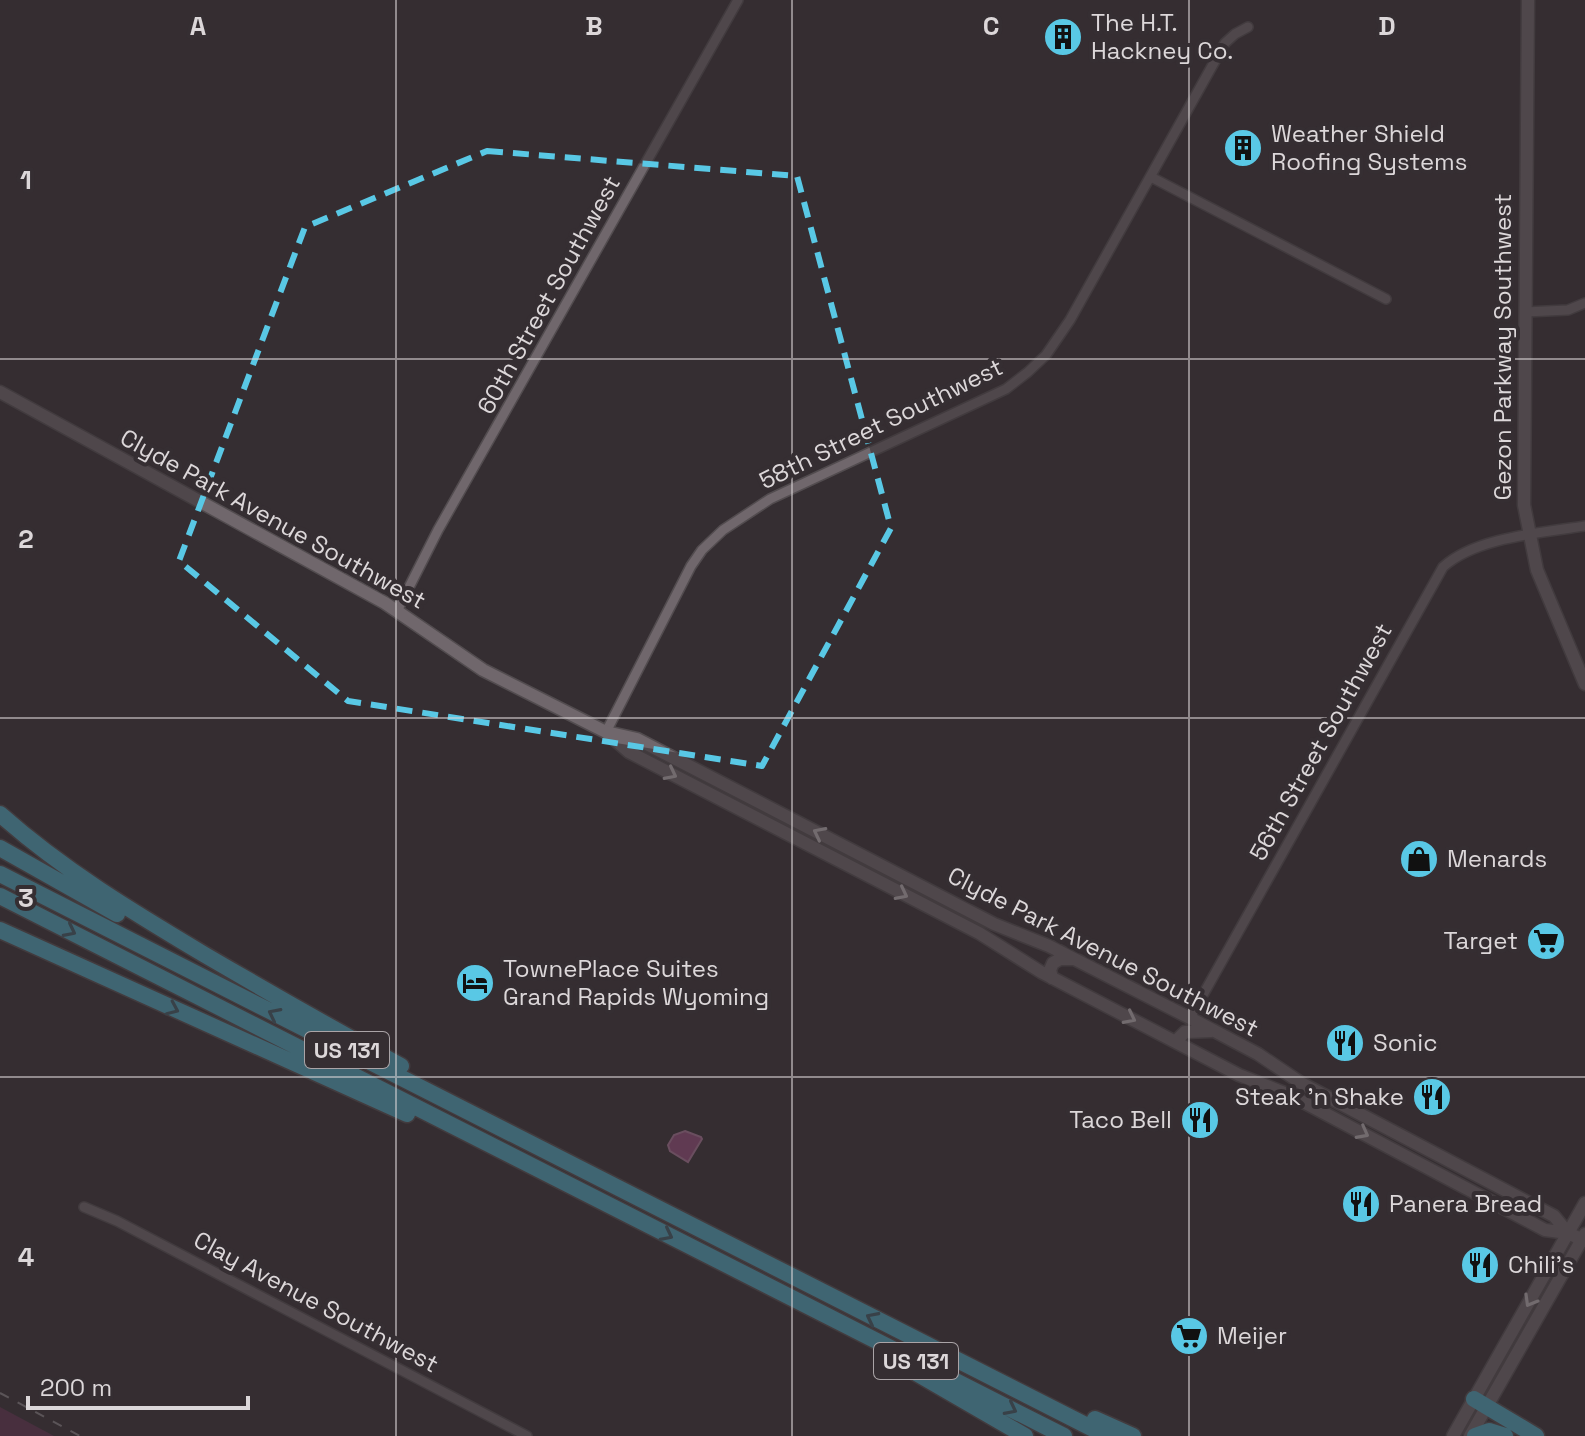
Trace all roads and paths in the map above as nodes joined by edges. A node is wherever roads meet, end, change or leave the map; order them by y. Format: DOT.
graph roads {
  1 [pos="738,0"];
  2 [pos="1528,0"];
  3 [pos="1248,27"];
  4 [pos="1151,177"];
  5 [pos="1386,299"];
  6 [pos="1585,303"];
  7 [pos="1525,312"];
  8 [pos="0,392"];
  9 [pos="1585,526"];
  10 [pos="1529,536"];
  11 [pos="397,611"];
  12 [pos="1585,684"];
  13 [pos="606,732"];
  14 [pos="0,814"];
  15 [pos="0,848"];
  16 [pos="0,874"];
  17 [pos="0,896"];
  18 [pos="963,908"];
  19 [pos="938,912"];
  20 [pos="0,930"];
  21 [pos="0,941"];
  22 [pos="1077,960"];
  23 [pos="1052,978"];
  24 [pos="142,995"];
  25 [pos="274,996"];
  26 [pos="1190,1018"];
  27 [pos="1214,1031"];
  28 [pos="1176,1041"];
  29 [pos="1267,1060"];
  30 [pos="1234,1072"];
  31 [pos="597,1199"];
  32 [pos="1585,1203"];
  33 [pos="84,1207"];
  34 [pos="693,1227"];
  35 [pos="1568,1233"];
  36 [pos="1584,1238"];
  37 [pos="767,1286"];
  38 [pos="967,1365"];
  39 [pos="1480,1403"];
  40 [pos="527,1436"];
  41 [pos="1025,1436"];
  42 [pos="1064,1436"];
  43 [pos="1107,1436"];
  44 [pos="1133,1436"];
  45 [pos="1453,1436"];
  46 [pos="1473,1436"];
  47 [pos="1505,1436"];
  48 [pos="1536,1436"];
  1 -- 11 [label="street, 60th Street Southwest"];
  2 -- 7 [label="main road, Gezon Parkway Southwest"];
  3 -- 4 [label="street, 58th Street Southwest"];
  4 -- 5 [label="street"];
  4 -- 13 [label="street, 58th Street Southwest"];
  6 -- 7 [label="street"];
  7 -- 10 [label="main road, Gezon Parkway Southwest"];
  8 -- 11 [label="main road, Clyde Park Avenue Southwest"];
  9 -- 10 [label="street, 56th Street Southwest"];
  10 -- 12 [label="main road, Gezon Parkway Southwest"];
  10 -- 26 [label="street, 56th Street Southwest"];
  11 -- 13 [label="main road, Clyde Park Avenue Southwest"];
  18 -- 13 [label="main road, Clyde Park Avenue Southwest, one-way"];
  13 -- 19 [label="main road, Clyde Park Avenue Southwest, one-way"];
  14 -- 25 [label="highway"];
  15 -- 25 [label="highway"];
  34 -- 16 [label="highway, US 131, one-way"];
  17 -- 31 [label="highway, US 131, one-way"];
  18 -- 19 [label="main road"];
  18 -- 22 [label="main road, Clyde Park Avenue Southwest"];
  19 -- 23 [label="main road, Clyde Park Avenue Southwest"];
  20 -- 24 [label="highway"];
  21 -- 24 [label="highway"];
  22 -- 23 [label="main road"];
  22 -- 26 [label="main road, Clyde Park Avenue Southwest"];
  23 -- 28 [label="main road, Clyde Park Avenue Southwest, one-way"];
  24 -- 31 [label="highway, one-way"];
  25 -- 34 [label="highway"];
  26 -- 27 [label="main road, Clyde Park Avenue Southwest"];
  27 -- 28 [label="main road"];
  27 -- 29 [label="main road, Clyde Park Avenue Southwest"];
  28 -- 30 [label="main road, Clyde Park Avenue Southwest"];
  29 -- 30 [label="main road"];
  29 -- 35 [label="main road, Clyde Park Avenue Southwest"];
  30 -- 35 [label="main road, Clyde Park Avenue Southwest, one-way"];
  31 -- 37 [label="highway, US 131, one-way"];
  32 -- 35 [label="main road"];
  33 -- 40 [label="street, Clay Avenue Southwest"];
  38 -- 34 [label="highway, US 131, one-way"];
  35 -- 36 [label="main road, Clyde Park Avenue Southwest"];
  35 -- 39 [label="main road, one-way"];
  36 -- 39 [label="main road"];
  37 -- 41 [label="highway"];
  37 -- 42 [label="highway, US 131, one-way"];
  38 -- 43 [label="highway, US 131"];
  38 -- 44 [label="highway"];
  39 -- 45 [label="main road"];
  39 -- 46 [label="main road"];
  39 -- 48 [label="highway"];
  46 -- 47 [label="highway"];
}
